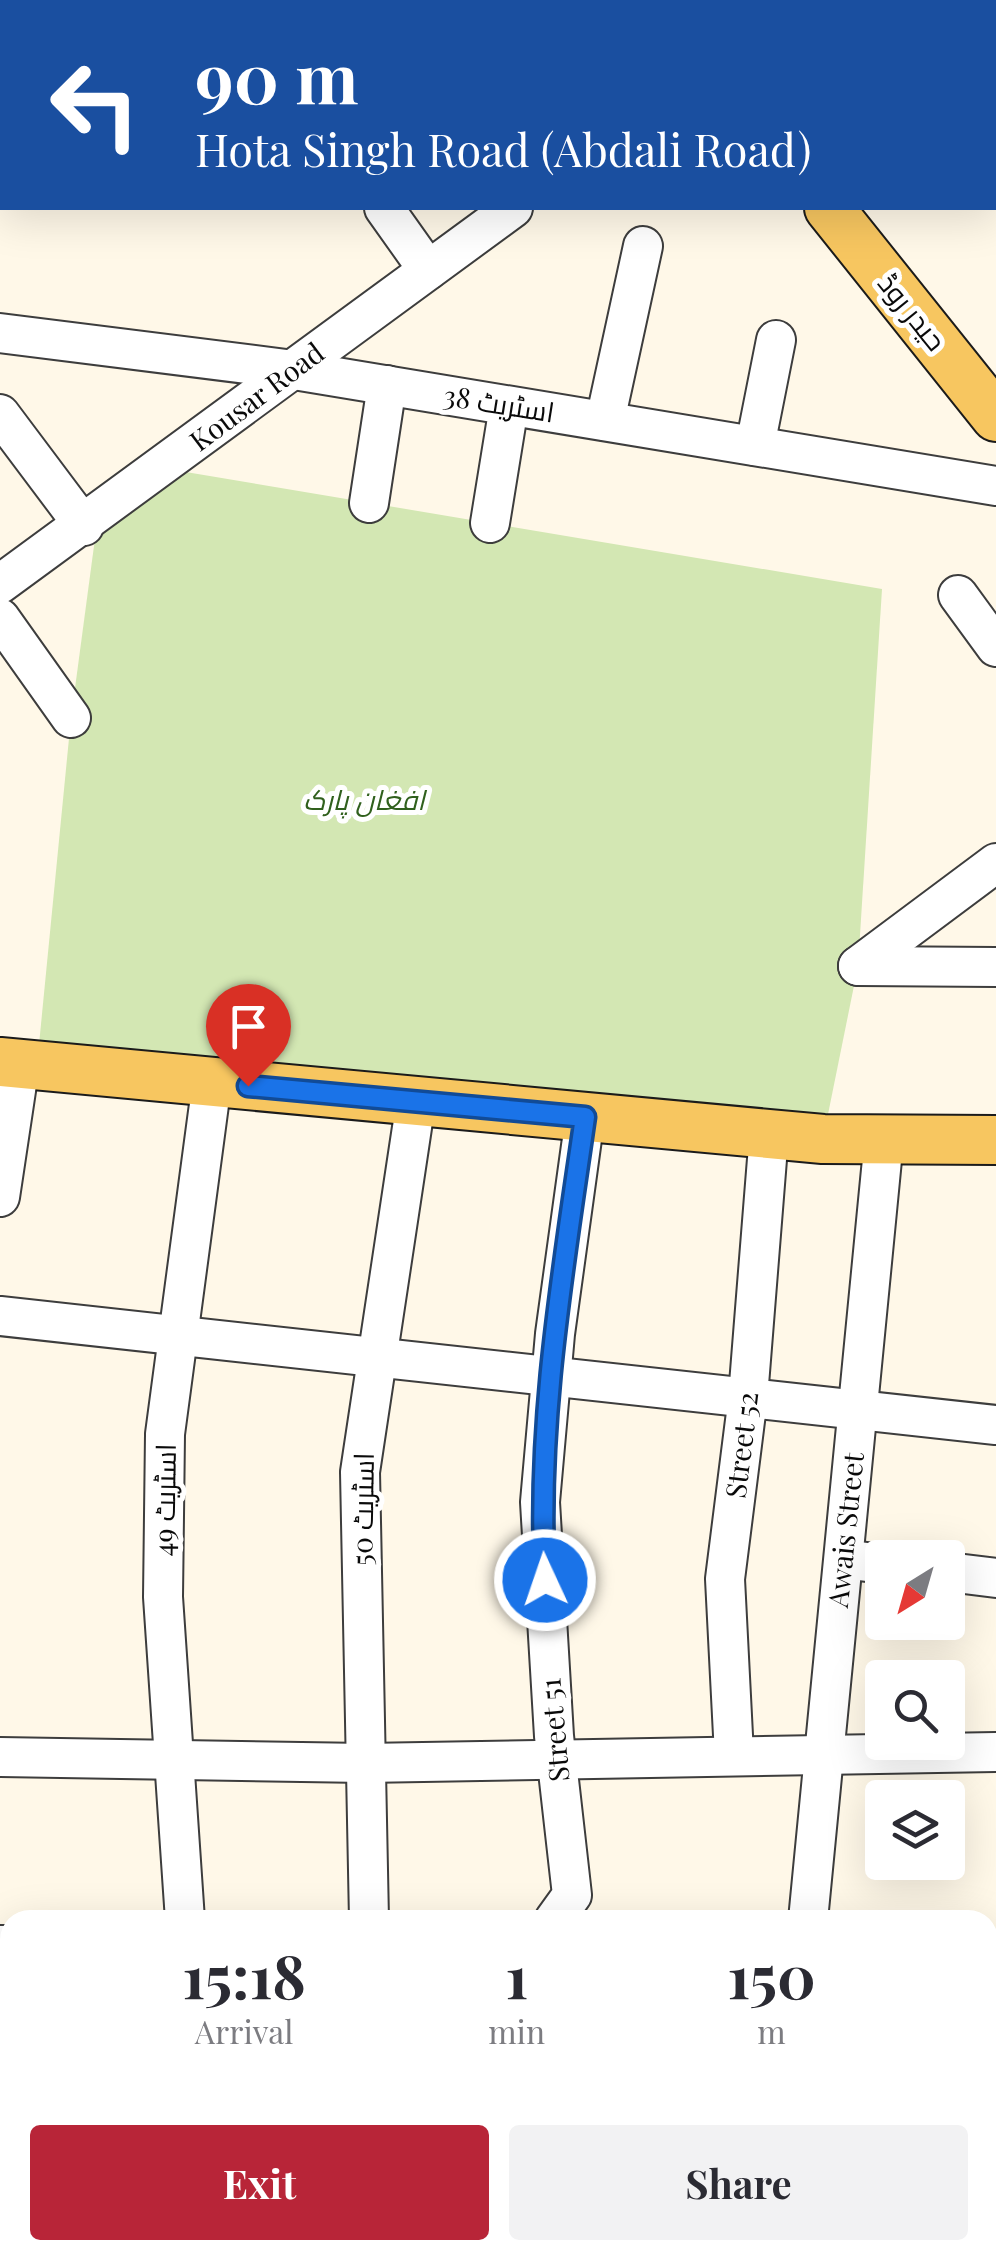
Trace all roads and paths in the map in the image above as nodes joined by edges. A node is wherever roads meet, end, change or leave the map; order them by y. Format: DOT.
graph roads {
  1 [pos="385,210"];
  2 [pos="509,210"];
  3 [pos="831,210"];
  4 [pos="643,246"];
  5 [pos="428,270"];
  6 [pos="0,333"];
  7 [pos="776,340"];
  8 [pos="294,370"];
  9 [pos="388,385"];
  10 [pos="990,396"];
  11 [pos="509,406"];
  12 [pos="0,414"];
  13 [pos="605,422"];
  14 [pos="756,446"];
  15 [pos="996,486"];
  16 [pos="369,502"];
  17 [pos="490,523"];
  18 [pos="84,526"];
  19 [pos="0,584"];
  20 [pos="958,595"];
  21 [pos="0,618"];
  22 [pos="996,647"];
  23 [pos="71,718"];
  24 [pos="996,863"];
  25 [pos="996,968"];
  26 [pos="10,1063"];
  27 [pos="212,1082"];
  28 [pos="416,1101"];
  29 [pos="585,1117"];
  30 [pos="769,1134"];
  31 [pos="884,1140"];
  32 [pos="996,1140"];
  33 [pos="0,1197"];
  34 [pos="0,1316"];
  35 [pos="179,1335"];
  36 [pos="376,1357"];
  37 [pos="551,1375"];
  38 [pos="748,1397"];
  39 [pos="858,1409"];
  40 [pos="996,1425"];
  41 [pos="844,1559"];
  42 [pos="865,1562"];
  43 [pos="965,1574"];
  44 [pos="996,1578"];
  45 [pos="996,1752"];
  46 [pos="824,1755"];
  47 [pos="556,1756"];
  48 [pos="734,1756"];
  49 [pos="0,1757"];
  50 [pos="174,1761"];
  51 [pos="365,1764"];
  52 [pos="184,1910"];
  53 [pos="369,1910"];
  54 [pos="561,1910"];
  55 [pos="809,1910"];
  1 -- 5 [label="street"];
  2 -- 5 [label="street, Kousar Road"];
  3 -- 10 [label="main road, حیدر روڈ"];
  4 -- 13 [label="street"];
  5 -- 8 [label="street, Kousar Road"];
  6 -- 8 [label="street, اسٹریٹ 38"];
  7 -- 14 [label="street"];
  8 -- 9 [label="street, اسٹریٹ 38"];
  8 -- 18 [label="street, Kousar Road"];
  9 -- 11 [label="street, اسٹریٹ 38"];
  9 -- 16 [label="street"];
  11 -- 13 [label="street, اسٹریٹ 38"];
  11 -- 17 [label="street"];
  12 -- 18 [label="street"];
  13 -- 14 [label="street, اسٹریٹ 38"];
  14 -- 15 [label="street, اسٹریٹ 38"];
  18 -- 19 [label="street, Kousar Road"];
  20 -- 22 [label="street"];
  21 -- 23 [label="street"];
  24 -- 25 [label="street"];
  26 -- 27 [label="main road"];
  26 -- 33 [label="street"];
  27 -- 28 [label="main road"];
  27 -- 35 [label="street, اسٹریٹ 49"];
  28 -- 29 [label="main road"];
  28 -- 36 [label="street, اسٹریٹ 50"];
  29 -- 30 [label="main road"];
  29 -- 37 [label="street, Street 51"];
  30 -- 31 [label="main road"];
  30 -- 38 [label="street, Street 52"];
  31 -- 32 [label="main road"];
  31 -- 39 [label="street, Awais Street"];
  34 -- 35 [label="street"];
  35 -- 36 [label="street"];
  35 -- 50 [label="street, اسٹریٹ 49"];
  36 -- 37 [label="street"];
  36 -- 51 [label="street, اسٹریٹ 50"];
  37 -- 38 [label="street"];
  37 -- 47 [label="street, Street 51"];
  38 -- 39 [label="street"];
  38 -- 48 [label="street, Street 52"];
  39 -- 40 [label="street"];
  39 -- 41 [label="street, Awais Street"];
  41 -- 42 [label="street"];
  41 -- 46 [label="street, Awais Street"];
  43 -- 44 [label="street"];
  45 -- 46 [label="street"];
  46 -- 48 [label="street"];
  46 -- 55 [label="street, Awais Street"];
  47 -- 48 [label="street"];
  47 -- 51 [label="street"];
  47 -- 54 [label="street, Street 51"];
  49 -- 50 [label="street"];
  50 -- 51 [label="street"];
  50 -- 52 [label="street, اسٹریٹ 49"];
  51 -- 53 [label="street, اسٹریٹ 50"];
}
